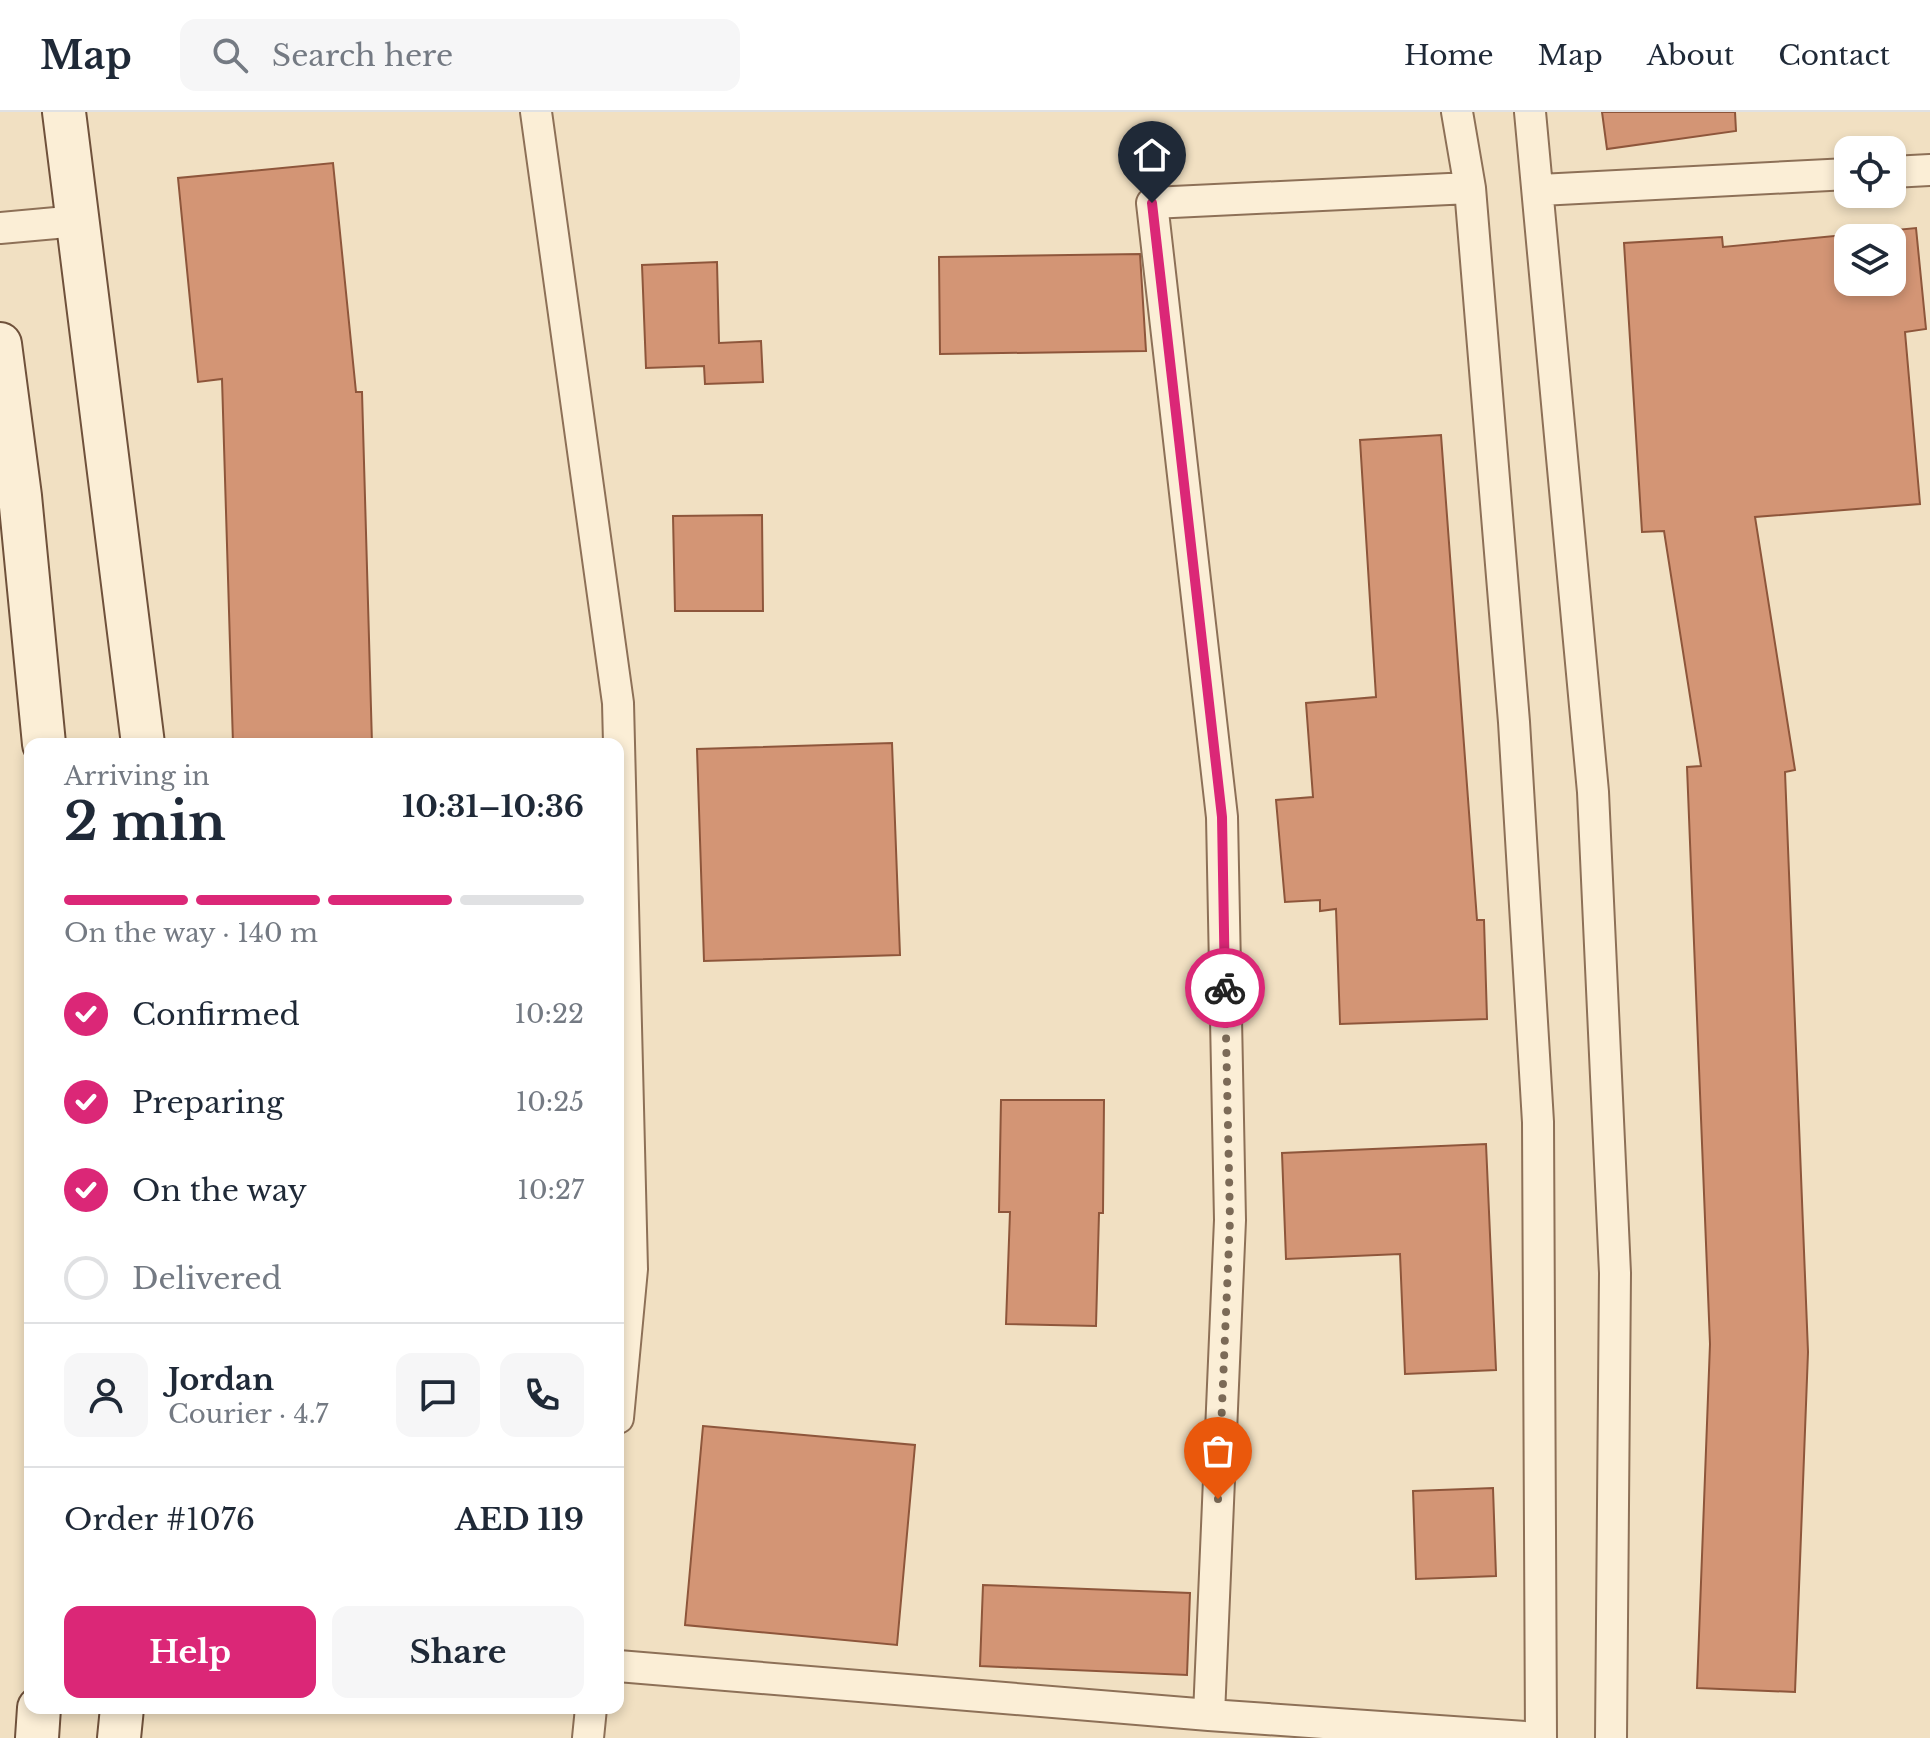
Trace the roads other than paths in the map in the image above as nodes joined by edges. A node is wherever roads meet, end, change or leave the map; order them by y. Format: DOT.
graph roads {
  1 [pos="64,112"];
  2 [pos="536,112"];
  3 [pos="1457,112"];
  4 [pos="1530,112"];
  5 [pos="1930,170"];
  6 [pos="1906,171"];
  7 [pos="1834,175"];
  8 [pos="1470,188"];
  9 [pos="1540,190"];
  10 [pos="78,221"];
  11 [pos="0,228"];
  12 [pos="0,344"];
  13 [pos="43,738"];
  14 [pos="142,738"];
  15 [pos="619,738"];
  16 [pos="624,946"];
  17 [pos="624,1354"];
  18 [pos="624,1666"];
  19 [pos="39,1714"];
  20 [pos="121,1714"];
  21 [pos="590,1714"];
  22 [pos="1209,1715"];
  23 [pos="37,1738"];
  24 [pos="119,1738"];
  25 [pos="588,1738"];
  26 [pos="1539,1738"];
  27 [pos="1611,1738"];
  1 -- 10 [label="main road"];
  2 -- 15 [label="street"];
  3 -- 8 [label="street"];
  4 -- 9 [label="street"];
  5 -- 6 [label="street"];
  7 -- 9 [label="street"];
  8 -- 22 [label="street"];
  8 -- 26 [label="street"];
  9 -- 27 [label="street"];
  10 -- 11 [label="street"];
  10 -- 14 [label="main road"];
  12 -- 13 [label="main road"];
  16 -- 17 [label="street"];
  18 -- 22 [label="street"];
  19 -- 23 [label="main road"];
  20 -- 24 [label="main road"];
  21 -- 25 [label="street"];
  22 -- 26 [label="street"];
}
